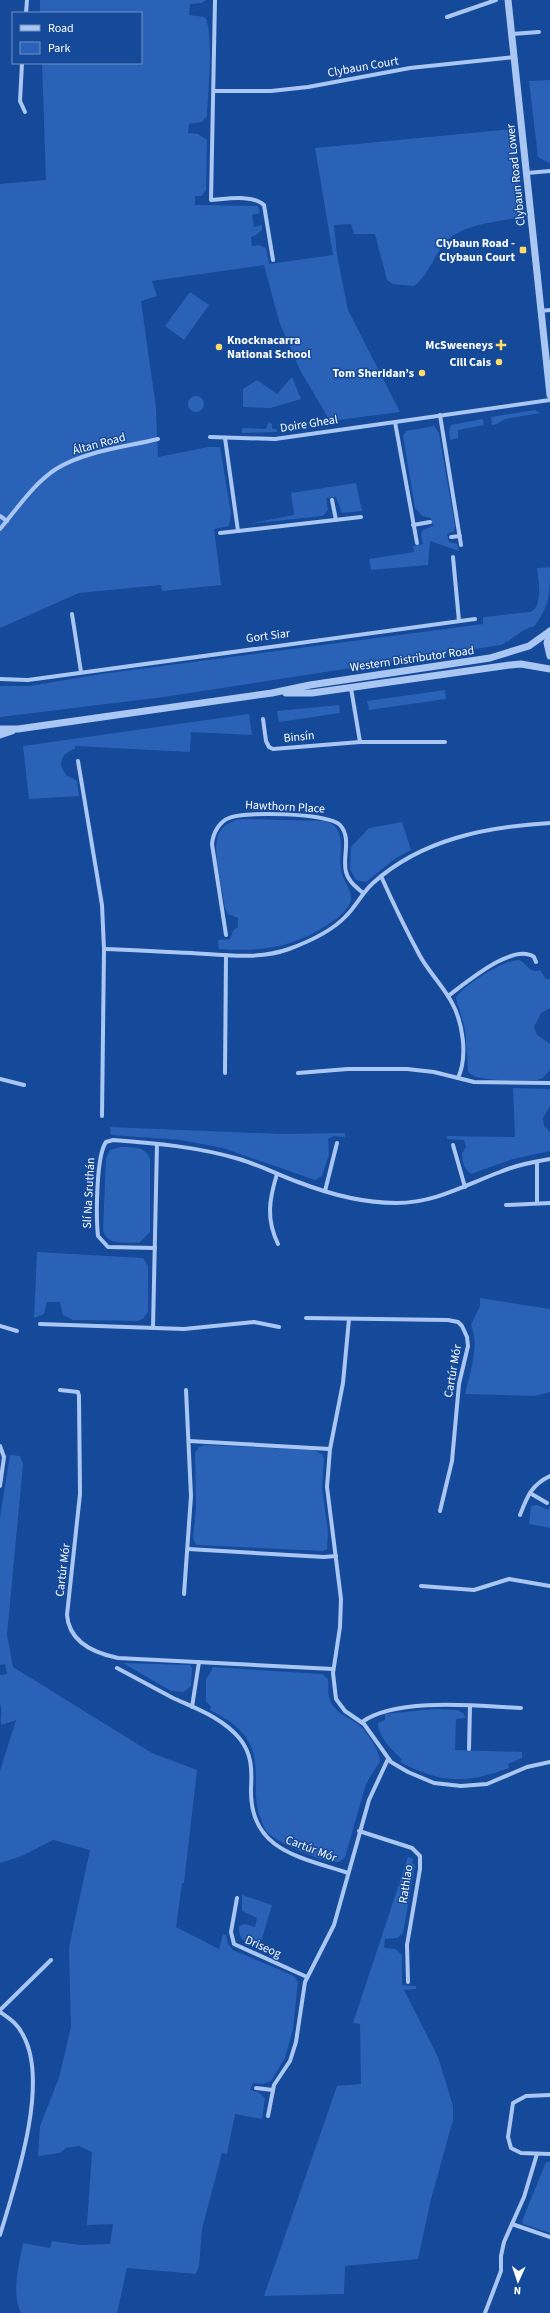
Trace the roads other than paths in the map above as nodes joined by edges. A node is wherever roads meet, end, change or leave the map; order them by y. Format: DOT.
graph roads {
  1 [pos="27,0"];
  2 [pos="215,0"];
  3 [pos="496,0"];
  4 [pos="508,0"];
  5 [pos="26,12"];
  6 [pos="447,17"];
  7 [pos="539,32"];
  8 [pos="512,34"];
  9 [pos="515,57"];
  10 [pos="22,64"];
  11 [pos="214,91"];
  12 [pos="25,112"];
  13 [pos="550,171"];
  14 [pos="527,173"];
  15 [pos="273,260"];
  16 [pos="550,310"];
  17 [pos="540,311"];
  18 [pos="550,395"];
  19 [pos="550,400"];
  20 [pos="440,415"];
  21 [pos="395,422"];
  22 [pos="210,437"];
  23 [pos="225,438"];
  24 [pos="158,439"];
  25 [pos="332,500"];
  26 [pos="0,516"];
  27 [pos="361,517"];
  28 [pos="336,520"];
  29 [pos="7,521"];
  30 [pos="430,522"];
  31 [pos="413,525"];
  32 [pos="0,529"];
  33 [pos="238,531"];
  34 [pos="220,533"];
  35 [pos="460,536"];
  36 [pos="451,537"];
  37 [pos="417,543"];
  38 [pos="461,545"];
  39 [pos="453,557"];
  40 [pos="72,614"];
  41 [pos="475,619"];
  42 [pos="459,621"];
  43 [pos="550,631"];
  44 [pos="550,656"];
  45 [pos="550,668"];
  46 [pos="81,672"];
  47 [pos="0,679"];
  48 [pos="351,688"];
  49 [pos="272,693"];
  50 [pos="263,719"];
  51 [pos="0,729"];
  52 [pos="18,729"];
  53 [pos="0,735"];
  54 [pos="360,742"];
  55 [pos="444,742"];
  56 [pos="78,761"];
  57 [pos="550,823"];
  58 [pos="381,876"];
  59 [pos="363,893"];
  60 [pos="226,935"];
  61 [pos="104,949"];
  62 [pos="226,955"];
  63 [pos="536,962"];
  64 [pos="448,996"];
  65 [pos="225,1072"];
  66 [pos="298,1073"];
  67 [pos="458,1078"];
  68 [pos="0,1079"];
  69 [pos="550,1083"];
  70 [pos="24,1085"];
  71 [pos="102,1116"];
  72 [pos="337,1143"];
  73 [pos="158,1144"];
  74 [pos="453,1145"];
  75 [pos="550,1159"];
  76 [pos="537,1162"];
  77 [pos="277,1174"];
  78 [pos="465,1187"];
  79 [pos="325,1191"];
  80 [pos="537,1203"];
  81 [pos="550,1203"];
  82 [pos="506,1205"];
  83 [pos="278,1244"];
  84 [pos="155,1248"];
  85 [pos="306,1318"];
  86 [pos="349,1319"];
  87 [pos="40,1324"];
  88 [pos="0,1326"];
  89 [pos="279,1327"];
  90 [pos="153,1328"];
  91 [pos="18,1330"];
  92 [pos="60,1390"];
  93 [pos="186,1390"];
  94 [pos="190,1441"];
  95 [pos="0,1446"];
  96 [pos="330,1449"];
  97 [pos="550,1476"];
  98 [pos="0,1486"];
  99 [pos="530,1493"];
  100 [pos="547,1503"];
  101 [pos="440,1510"];
  102 [pos="520,1515"];
  103 [pos="188,1549"];
  104 [pos="336,1556"];
  105 [pos="421,1586"];
  106 [pos="550,1586"];
  107 [pos="184,1594"];
  108 [pos="199,1662"];
  109 [pos="117,1668"];
  110 [pos="333,1669"];
  111 [pos="192,1706"];
  112 [pos="470,1706"];
  113 [pos="521,1708"];
  114 [pos="362,1722"];
  115 [pos="469,1749"];
  116 [pos="388,1759"];
  117 [pos="550,1762"];
  118 [pos="359,1831"];
  119 [pos="348,1872"];
  120 [pos="237,1898"];
  121 [pos="51,1960"];
  122 [pos="307,1977"];
  123 [pos="408,1982"];
  124 [pos="0,2011"];
  125 [pos="256,2088"];
  126 [pos="272,2090"];
  127 [pos="550,2095"];
  128 [pos="268,2116"];
  129 [pos="537,2154"];
  130 [pos="550,2154"];
  131 [pos="512,2224"];
  132 [pos="0,2235"];
  133 [pos="550,2237"];
  134 [pos="485,2313"];
  1 -- 5 [label="street"];
  2 -- 11 [label="street"];
  3 -- 6 [label="street"];
  4 -- 8 [label="street, Clybaun Road Lower"];
  7 -- 8 [label="street"];
  8 -- 9 [label="street, Clybaun Road Lower"];
  9 -- 11 [label="street, Clybaun Court"];
  9 -- 14 [label="street, Clybaun Road Lower"];
  10 -- 12 [label="street"];
  11 -- 15 [label="street"];
  13 -- 14 [label="street"];
  14 -- 17 [label="street, Clybaun Road Lower"];
  16 -- 17 [label="street"];
  17 -- 18 [label="street, Clybaun Road Lower"];
  19 -- 20 [label="street, Doire Gheal"];
  20 -- 21 [label="street, Doire Gheal"];
  20 -- 35 [label="street"];
  21 -- 23 [label="street, Doire Gheal"];
  21 -- 31 [label="street"];
  22 -- 23 [label="street, Doire Gheal"];
  23 -- 33 [label="street"];
  24 -- 29 [label="street, Áltan Road"];
  25 -- 28 [label="street"];
  26 -- 29 [label="street"];
  27 -- 28 [label="street"];
  28 -- 33 [label="street"];
  29 -- 32 [label="street, Áltan Road"];
  30 -- 31 [label="street"];
  31 -- 37 [label="street"];
  33 -- 34 [label="street"];
  35 -- 36 [label="street"];
  35 -- 38 [label="street"];
  39 -- 42 [label="street"];
  40 -- 46 [label="street"];
  41 -- 42 [label="street, Gort Siar"];
  42 -- 46 [label="street, Gort Siar"];
  43 -- 44 [label="street"];
  43 -- 49 [label="street, Western Distributor Road"];
  45 -- 48 [label="street, Western Distributor Road"];
  46 -- 47 [label="street, Gort Siar"];
  48 -- 49 [label="street, Western Distributor Road"];
  48 -- 54 [label="street"];
  49 -- 52 [label="street, Western Distributor Road"];
  50 -- 54 [label="street, Binsín"];
  51 -- 52 [label="street, Western Distributor Road"];
  52 -- 53 [label="street, Western Distributor Road"];
  54 -- 55 [label="street, Binsín"];
  56 -- 61 [label="street"];
  57 -- 58 [label="street"];
  58 -- 59 [label="street"];
  58 -- 64 [label="street"];
  59 -- 60 [label="street, Hawthorn Place"];
  59 -- 62 [label="street"];
  61 -- 62 [label="street"];
  61 -- 71 [label="street"];
  62 -- 65 [label="street"];
  63 -- 64 [label="street"];
  64 -- 67 [label="street"];
  66 -- 67 [label="street"];
  67 -- 69 [label="street"];
  68 -- 70 [label="street"];
  72 -- 79 [label="street"];
  73 -- 77 [label="street, Slí Na Sruthán"];
  73 -- 84 [label="street"];
  73 -- 84 [label="street, Slí Na Sruthán"];
  74 -- 78 [label="street"];
  75 -- 76 [label="street, Slí Na Sruthán"];
  76 -- 78 [label="street, Slí Na Sruthán"];
  76 -- 80 [label="street"];
  77 -- 79 [label="street, Slí Na Sruthán"];
  77 -- 83 [label="street"];
  78 -- 79 [label="street, Slí Na Sruthán"];
  80 -- 81 [label="street"];
  80 -- 82 [label="street"];
  84 -- 90 [label="street"];
  85 -- 86 [label="street, Cartúr Mór"];
  86 -- 96 [label="street"];
  86 -- 101 [label="street, Cartúr Mór"];
  87 -- 90 [label="street"];
  88 -- 91 [label="street"];
  89 -- 90 [label="street"];
  92 -- 108 [label="street, Cartúr Mór"];
  93 -- 94 [label="street"];
  94 -- 96 [label="street"];
  94 -- 103 [label="street"];
  95 -- 98 [label="street"];
  96 -- 104 [label="street"];
  97 -- 99 [label="street"];
  99 -- 100 [label="street"];
  99 -- 102 [label="street"];
  103 -- 104 [label="street"];
  103 -- 107 [label="street"];
  104 -- 110 [label="street"];
  105 -- 106 [label="street"];
  108 -- 110 [label="street, Cartúr Mór"];
  108 -- 111 [label="street"];
  109 -- 111 [label="street, Cartúr Mór"];
  110 -- 114 [label="street"];
  111 -- 119 [label="street, Cartúr Mór"];
  112 -- 113 [label="street"];
  112 -- 114 [label="street"];
  112 -- 115 [label="street"];
  114 -- 116 [label="street"];
  116 -- 117 [label="street"];
  116 -- 118 [label="street, Cartúr Mór"];
  118 -- 119 [label="street, Cartúr Mór"];
  118 -- 123 [label="street, Rathlao"];
  119 -- 122 [label="street, Cartúr Mór"];
  120 -- 122 [label="street, Driseog"];
  121 -- 124 [label="street"];
  122 -- 126 [label="street"];
  124 -- 132 [label="street"];
  125 -- 126 [label="street"];
  126 -- 128 [label="street"];
  127 -- 129 [label="street"];
  129 -- 130 [label="street"];
  129 -- 131 [label="street"];
  131 -- 133 [label="street"];
  131 -- 134 [label="street"];
}
